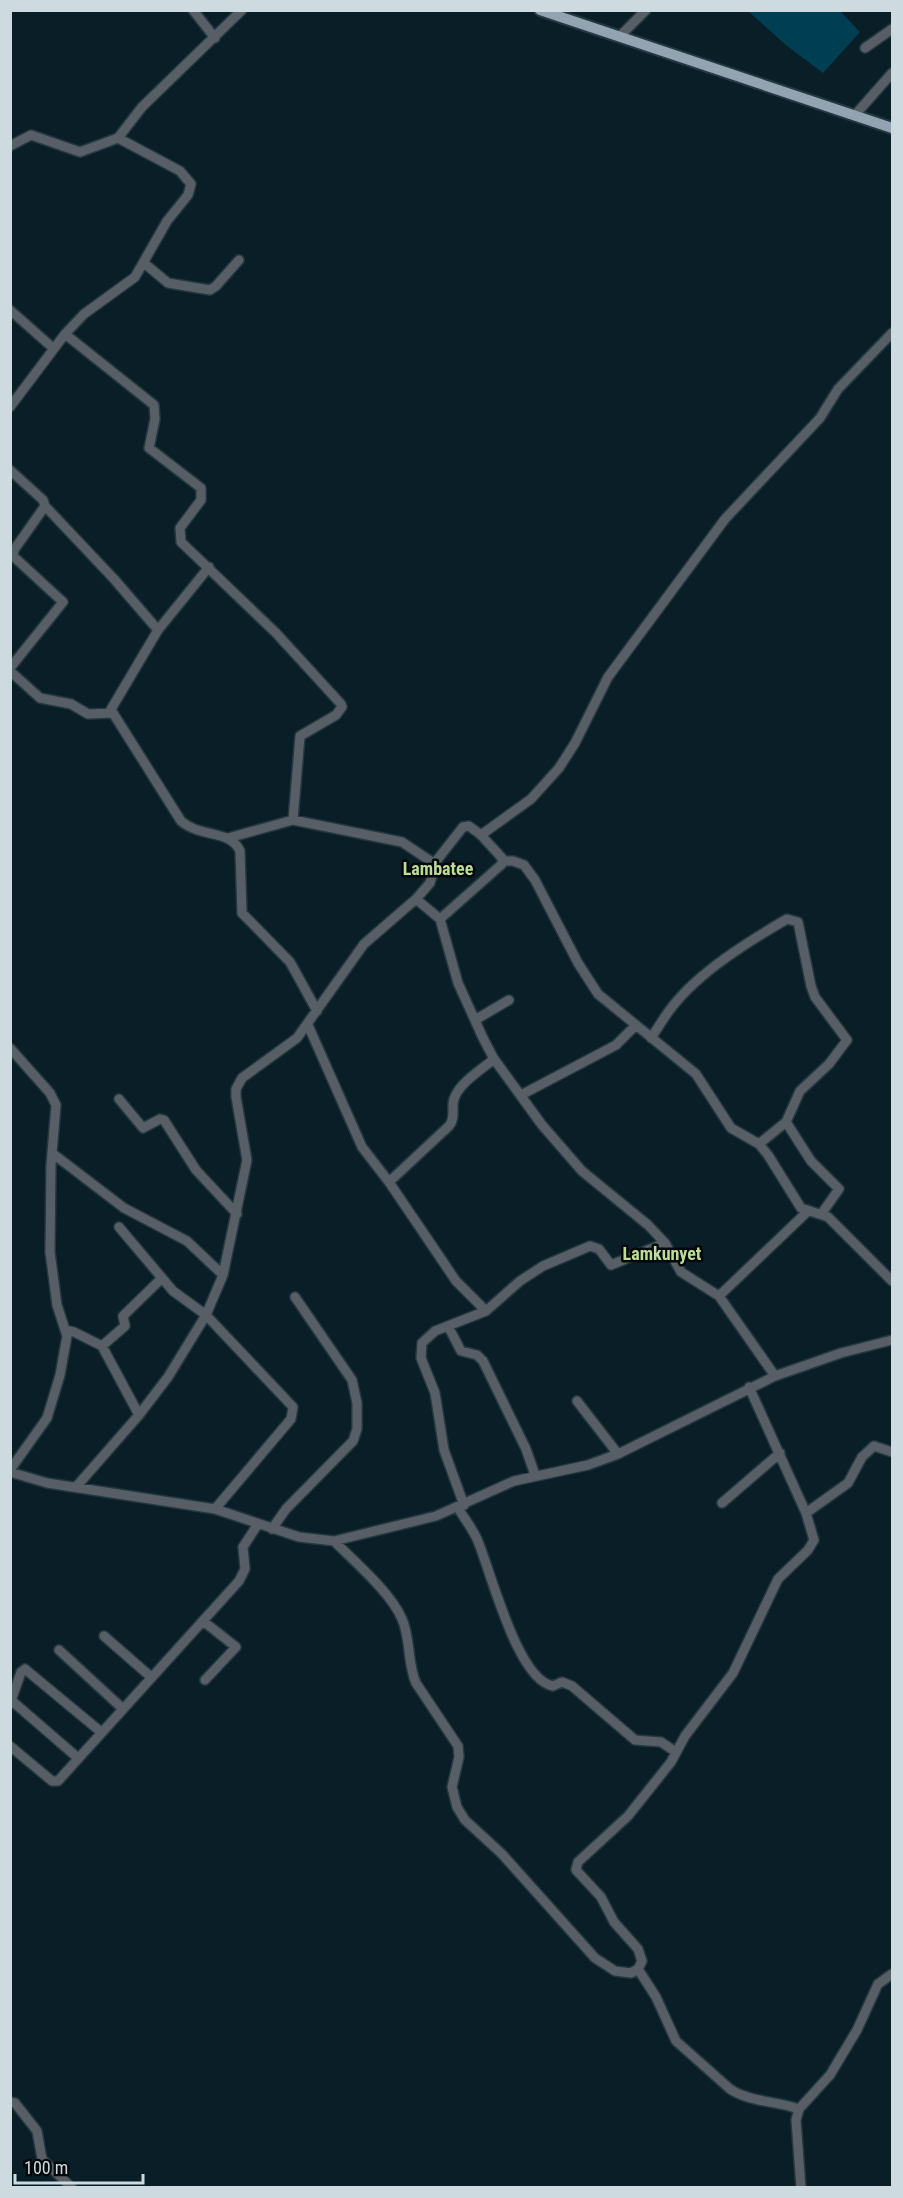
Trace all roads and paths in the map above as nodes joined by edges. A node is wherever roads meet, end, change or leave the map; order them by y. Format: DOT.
graph roads {
  1 [pos="193,10"];
  2 [pos="242,10"];
  3 [pos="540,10"];
  4 [pos="646,10"];
  5 [pos="892,29"];
  6 [pos="620,36"];
  7 [pos="215,38"];
  8 [pos="865,48"];
  9 [pos="892,72"];
  10 [pos="855,115"];
  11 [pos="892,128"];
  12 [pos="118,138"];
  13 [pos="10,146"];
  14 [pos="238,261"];
  15 [pos="144,263"];
  16 [pos="10,310"];
  17 [pos="892,333"];
  18 [pos="65,334"];
  19 [pos="53,348"];
  20 [pos="10,407"];
  21 [pos="10,470"];
  22 [pos="45,506"];
  23 [pos="209,567"];
  24 [pos="158,630"];
  25 [pos="10,669"];
  26 [pos="110,711"];
  27 [pos="293,820"];
  28 [pos="481,835"];
  29 [pos="228,838"];
  30 [pos="502,861"];
  31 [pos="435,864"];
  32 [pos="416,899"];
  33 [pos="440,919"];
  34 [pos="509,1000"];
  35 [pos="317,1011"];
  36 [pos="475,1020"];
  37 [pos="308,1025"];
  38 [pos="634,1026"];
  39 [pos="651,1038"];
  40 [pos="10,1048"];
  41 [pos="494,1059"];
  42 [pos="520,1095"];
  43 [pos="119,1099"];
  44 [pos="786,1122"];
  45 [pos="759,1144"];
  46 [pos="52,1153"];
  47 [pos="389,1182"];
  48 [pos="807,1212"];
  49 [pos="822,1213"];
  50 [pos="237,1214"];
  51 [pos="119,1227"];
  52 [pos="665,1243"];
  53 [pos="223,1275"];
  54 [pos="162,1278"];
  55 [pos="892,1281"];
  56 [pos="718,1296"];
  57 [pos="295,1297"];
  58 [pos="486,1311"];
  59 [pos="206,1315"];
  60 [pos="448,1326"];
  61 [pos="65,1330"];
  62 [pos="892,1340"];
  63 [pos="102,1346"];
  64 [pos="775,1376"];
  65 [pos="749,1387"];
  66 [pos="577,1401"];
  67 [pos="139,1416"];
  68 [pos="892,1452"];
  69 [pos="780,1453"];
  70 [pos="618,1454"];
  71 [pos="10,1471"];
  72 [pos="535,1475"];
  73 [pos="76,1487"];
  74 [pos="722,1503"];
  75 [pos="461,1506"];
  76 [pos="215,1509"];
  77 [pos="806,1513"];
  78 [pos="258,1524"];
  79 [pos="272,1529"];
  80 [pos="334,1541"];
  81 [pos="202,1621"];
  82 [pos="104,1636"];
  83 [pos="59,1650"];
  84 [pos="151,1677"];
  85 [pos="205,1680"];
  86 [pos="11,1703"];
  87 [pos="122,1708"];
  88 [pos="101,1732"];
  89 [pos="10,1746"];
  90 [pos="676,1752"];
  91 [pos="78,1758"];
  92 [pos="638,1969"];
  93 [pos="892,1974"];
  94 [pos="10,2102"];
  95 [pos="799,2109"];
  96 [pos="72,2187"];
  97 [pos="801,2187"];
  1 -- 7 [label="street"];
  2 -- 7 [label="street"];
  3 -- 6 [label="main road"];
  4 -- 6 [label="street"];
  5 -- 8 [label="street"];
  6 -- 10 [label="main road"];
  7 -- 12 [label="street"];
  9 -- 10 [label="street"];
  10 -- 11 [label="main road"];
  12 -- 13 [label="street"];
  12 -- 15 [label="street"];
  14 -- 15 [label="street"];
  15 -- 18 [label="street"];
  16 -- 19 [label="street"];
  17 -- 28 [label="street"];
  18 -- 19 [label="street"];
  18 -- 23 [label="street"];
  19 -- 20 [label="street"];
  21 -- 22 [label="street"];
  22 -- 24 [label="street"];
  22 -- 25 [label="street"];
  23 -- 24 [label="street"];
  23 -- 27 [label="street"];
  24 -- 26 [label="street"];
  25 -- 26 [label="street"];
  26 -- 29 [label="street"];
  27 -- 29 [label="street"];
  27 -- 31 [label="street"];
  28 -- 30 [label="street"];
  28 -- 31 [label="street"];
  29 -- 35 [label="street"];
  30 -- 33 [label="street"];
  30 -- 38 [label="street"];
  31 -- 32 [label="street"];
  32 -- 33 [label="street"];
  32 -- 35 [label="street"];
  33 -- 36 [label="street"];
  34 -- 36 [label="street"];
  35 -- 37 [label="street"];
  36 -- 41 [label="street"];
  37 -- 47 [label="street"];
  37 -- 50 [label="street"];
  38 -- 39 [label="street"];
  38 -- 42 [label="street"];
  39 -- 44 [label="street"];
  39 -- 45 [label="street"];
  40 -- 46 [label="street"];
  41 -- 42 [label="street"];
  41 -- 47 [label="street"];
  42 -- 52 [label="street"];
  43 -- 50 [label="street"];
  44 -- 45 [label="street"];
  44 -- 49 [label="street"];
  45 -- 48 [label="street"];
  46 -- 53 [label="street"];
  46 -- 61 [label="street"];
  47 -- 58 [label="street"];
  48 -- 49 [label="street"];
  48 -- 56 [label="street"];
  49 -- 55 [label="street"];
  50 -- 53 [label="street"];
  51 -- 54 [label="street"];
  52 -- 56 [label="street"];
  52 -- 58 [label="street"];
  53 -- 59 [label="street"];
  54 -- 59 [label="street"];
  54 -- 63 [label="street"];
  56 -- 64 [label="street"];
  57 -- 79 [label="street"];
  58 -- 60 [label="street"];
  59 -- 67 [label="street"];
  59 -- 76 [label="street"];
  60 -- 72 [label="street"];
  60 -- 75 [label="street"];
  61 -- 63 [label="street"];
  61 -- 71 [label="street"];
  62 -- 64 [label="street"];
  63 -- 67 [label="street"];
  64 -- 65 [label="street"];
  65 -- 69 [label="street"];
  65 -- 70 [label="street"];
  66 -- 70 [label="street"];
  67 -- 73 [label="street"];
  68 -- 77 [label="street"];
  69 -- 74 [label="street"];
  69 -- 77 [label="street"];
  70 -- 72 [label="street"];
  71 -- 73 [label="street"];
  72 -- 75 [label="street"];
  73 -- 76 [label="street"];
  75 -- 80 [label="street"];
  75 -- 90 [label="street"];
  76 -- 78 [label="street"];
  77 -- 90 [label="street"];
  78 -- 79 [label="street"];
  78 -- 81 [label="street"];
  79 -- 80 [label="street"];
  80 -- 92 [label="street"];
  81 -- 84 [label="street"];
  81 -- 85 [label="street"];
  82 -- 84 [label="street"];
  83 -- 87 [label="street"];
  84 -- 87 [label="street"];
  86 -- 88 [label="street"];
  86 -- 91 [label="street"];
  87 -- 88 [label="street"];
  88 -- 91 [label="street"];
  89 -- 91 [label="street"];
  90 -- 92 [label="street"];
  92 -- 95 [label="street"];
  93 -- 95 [label="street"];
  94 -- 96 [label="street"];
  95 -- 97 [label="street"];
}
